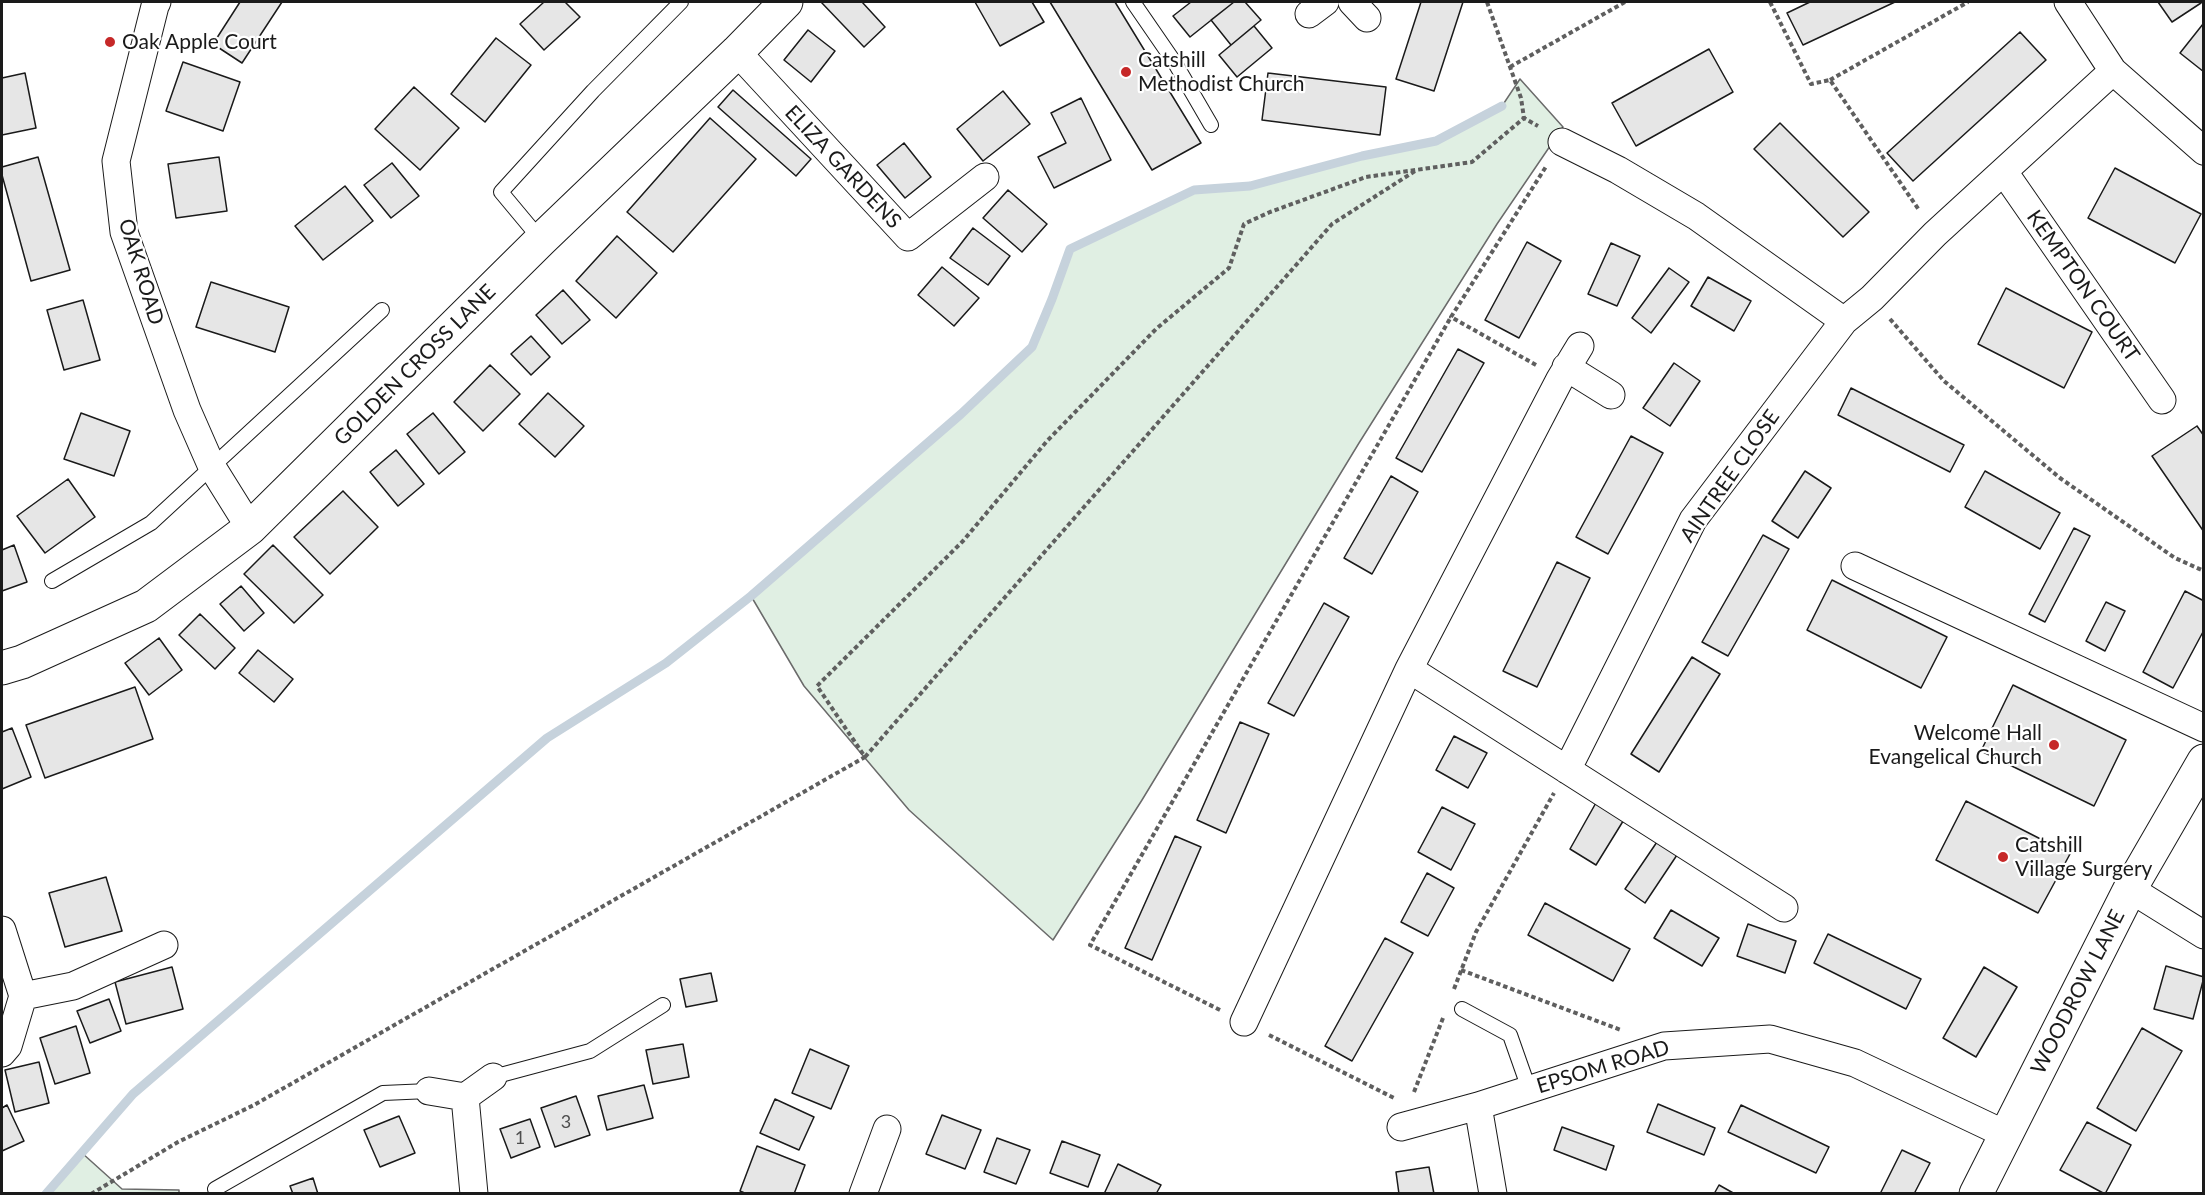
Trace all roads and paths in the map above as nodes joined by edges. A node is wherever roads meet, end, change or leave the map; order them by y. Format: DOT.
graph roads {
  1 [pos="681,2"];
  2 [pos="786,2"];
  3 [pos="1133,2"];
  4 [pos="1486,2"];
  5 [pos="1625,2"];
  6 [pos="1770,2"];
  7 [pos="1968,2"];
  8 [pos="2068,2"];
  9 [pos="151,3"];
  10 [pos="737,52"];
  11 [pos="1510,67"];
  12 [pos="2113,71"];
  13 [pos="1830,80"];
  14 [pos="1211,125"];
  15 [pos="1562,142"];
  16 [pos="2204,151"];
  17 [pos="1418,169"];
  18 [pos="2004,172"];
  19 [pos="985,177"];
  20 [pos="1935,234"];
  21 [pos="541,240"];
  22 [pos="1872,298"];
  23 [pos="382,310"];
  24 [pos="1451,317"];
  25 [pos="1844,321"];
  26 [pos="1569,364"];
  27 [pos="1611,395"];
  28 [pos="2162,400"];
  29 [pos="212,467"];
  30 [pos="250,528"];
  31 [pos="1855,566"];
  32 [pos="2204,571"];
  33 [pos="52,581"];
  34 [pos="2,668"];
  35 [pos="1409,669"];
  36 [pos="2204,728"];
  37 [pos="865,757"];
  38 [pos="2204,761"];
  39 [pos="1567,770"];
  40 [pos="2130,889"];
  41 [pos="1784,908"];
  42 [pos="2,930"];
  43 [pos="2204,935"];
  44 [pos="164,945"];
  45 [pos="1461,970"];
  46 [pos="1453,991"];
  47 [pos="23,996"];
  48 [pos="663,1005"];
  49 [pos="1462,1009"];
  50 [pos="1445,1012"];
  51 [pos="1244,1022"];
  52 [pos="1664,1046"];
  53 [pos="2,1053"];
  54 [pos="493,1077"];
  55 [pos="1529,1089"];
  56 [pos="429,1091"];
  57 [pos="465,1096"];
  58 [pos="1478,1106"];
  59 [pos="1405,1116"];
  60 [pos="887,1129"];
  61 [pos="2007,1135"];
  62 [pos="214,1189"];
  63 [pos="91,1194"];
  64 [pos="474,1194"];
  65 [pos="862,1194"];
  66 [pos="1493,1194"];
  67 [pos="1976,1194"];
  1 -- 21 [label="lane"];
  2 -- 10 [label="main road, GOLDEN CROSS LANE"];
  3 -- 14 [label="lane"];
  4 -- 11 [label="path"];
  5 -- 11 [label="path"];
  6 -- 13 [label="path"];
  7 -- 13 [label="path"];
  8 -- 12 [label="street"];
  9 -- 29 [label="street, OAK ROAD"];
  10 -- 19 [label="street, ELIZA GARDENS"];
  10 -- 21 [label="main road, GOLDEN CROSS LANE"];
  11 -- 17 [label="path"];
  12 -- 16 [label="street"];
  12 -- 18 [label="street, AINTREE CLOSE"];
  13 -- 20 [label="path"];
  15 -- 24 [label="path"];
  15 -- 25 [label="street"];
  17 -- 37 [label="path"];
  17 -- 37 [label="path"];
  18 -- 20 [label="street, AINTREE CLOSE"];
  18 -- 28 [label="street, KEMPTON COURT"];
  20 -- 22 [label="street, AINTREE CLOSE"];
  21 -- 30 [label="main road, GOLDEN CROSS LANE"];
  22 -- 25 [label="street, AINTREE CLOSE"];
  22 -- 32 [label="path"];
  23 -- 29 [label="lane"];
  24 -- 26 [label="path"];
  24 -- 51 [label="path"];
  25 -- 39 [label="street, AINTREE CLOSE"];
  26 -- 27 [label="street"];
  26 -- 35 [label="street"];
  29 -- 30 [label="street, OAK ROAD"];
  29 -- 33 [label="lane"];
  30 -- 34 [label="main road, GOLDEN CROSS LANE"];
  31 -- 36 [label="street"];
  35 -- 39 [label="street"];
  35 -- 51 [label="street"];
  37 -- 63 [label="path"];
  38 -- 40 [label="main road, WOODROW LANE"];
  39 -- 41 [label="street"];
  39 -- 45 [label="path"];
  40 -- 43 [label="street"];
  40 -- 61 [label="main road, WOODROW LANE"];
  42 -- 47 [label="street"];
  44 -- 47 [label="street"];
  45 -- 46 [label="path"];
  45 -- 52 [label="path"];
  47 -- 53 [label="street"];
  48 -- 54 [label="lane"];
  49 -- 55 [label="lane"];
  50 -- 59 [label="path"];
  51 -- 59 [label="path"];
  52 -- 55 [label="street, EPSOM ROAD"];
  52 -- 61 [label="street, EPSOM ROAD"];
  54 -- 57 [label="street"];
  55 -- 58 [label="street, EPSOM ROAD"];
  56 -- 57 [label="street"];
  56 -- 62 [label="lane"];
  57 -- 64 [label="street"];
  58 -- 59 [label="street, EPSOM ROAD"];
  58 -- 66 [label="street"];
  60 -- 65 [label="street"];
  61 -- 67 [label="main road, WOODROW LANE"];
}
